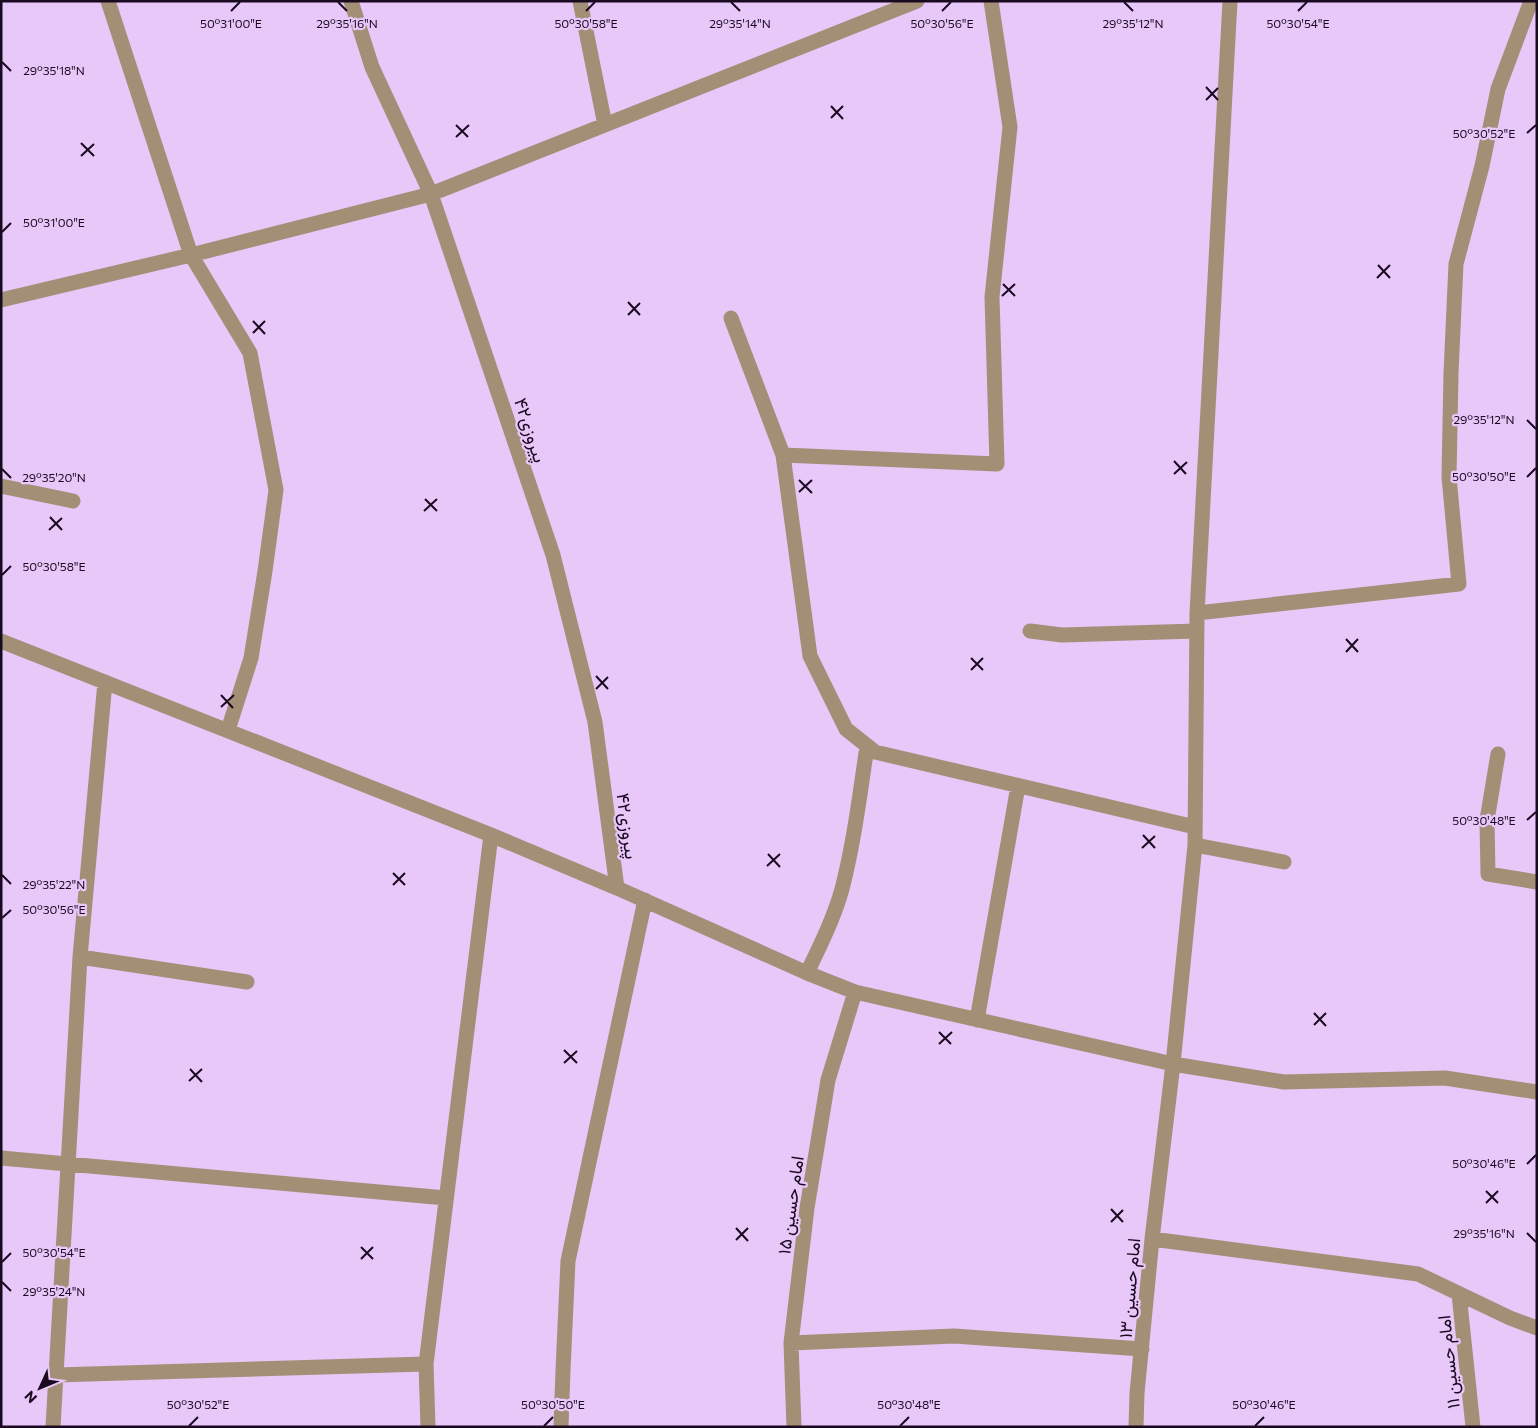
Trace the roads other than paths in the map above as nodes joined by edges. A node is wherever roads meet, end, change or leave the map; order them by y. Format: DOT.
graph roads {
  1 [pos="108,1"];
  2 [pos="351,1"];
  3 [pos="580,1"];
  4 [pos="917,1"];
  5 [pos="992,1"];
  6 [pos="1230,1"];
  7 [pos="1531,1"];
  8 [pos="605,125"];
  9 [pos="431,194"];
  10 [pos="191,254"];
  11 [pos="1,300"];
  12 [pos="731,318"];
  13 [pos="782,455"];
  14 [pos="1,486"];
  15 [pos="73,501"];
  16 [pos="1198,613"];
  17 [pos="1197,631"];
  18 [pos="1030,632"];
  19 [pos="1,641"];
  20 [pos="105,682"];
  21 [pos="228,730"];
  22 [pos="867,746"];
  23 [pos="1498,754"];
  24 [pos="1018,786"];
  25 [pos="1195,827"];
  26 [pos="491,835"];
  27 [pos="1195,845"];
  28 [pos="1284,862"];
  29 [pos="1537,882"];
  30 [pos="617,888"];
  31 [pos="645,900"];
  32 [pos="80,957"];
  33 [pos="808,973"];
  34 [pos="247,982"];
  35 [pos="855,992"];
  36 [pos="977,1020"];
  37 [pos="1173,1064"];
  38 [pos="1537,1092"];
  39 [pos="1,1158"];
  40 [pos="68,1164"];
  41 [pos="446,1198"];
  42 [pos="1152,1240"];
  43 [pos="1459,1294"];
  44 [pos="1537,1328"];
  45 [pos="791,1342"];
  46 [pos="1142,1349"];
  47 [pos="426,1364"];
  48 [pos="56,1375"];
  49 [pos="53,1427"];
  50 [pos="428,1427"];
  51 [pos="561,1427"];
  52 [pos="794,1427"];
  53 [pos="1136,1427"];
  54 [pos="1473,1427"];
  1 -- 10 [label="street"];
  2 -- 9 [label="street, پیروزی۴۲"];
  3 -- 8 [label="street"];
  4 -- 8 [label="street"];
  5 -- 13 [label="street"];
  6 -- 16 [label="street, امام حسین ۱۳"];
  7 -- 16 [label="street"];
  8 -- 9 [label="street"];
  9 -- 10 [label="street"];
  9 -- 30 [label="street, پیروزی۴۲"];
  10 -- 11 [label="street"];
  10 -- 21 [label="street"];
  12 -- 13 [label="street"];
  13 -- 22 [label="street"];
  14 -- 15 [label="street"];
  16 -- 17 [label="street, امام حسین ۱۳"];
  17 -- 18 [label="street"];
  17 -- 25 [label="street, امام حسین ۱۳"];
  19 -- 20 [label="street"];
  20 -- 21 [label="street"];
  20 -- 32 [label="street"];
  21 -- 26 [label="street"];
  22 -- 24 [label="street"];
  22 -- 33 [label="street"];
  23 -- 29 [label="street"];
  24 -- 25 [label="street"];
  24 -- 36 [label="street"];
  25 -- 27 [label="street, امام حسین ۱۳"];
  26 -- 30 [label="street"];
  26 -- 41 [label="street"];
  27 -- 28 [label="street"];
  27 -- 37 [label="street, امام حسین ۱۳"];
  30 -- 31 [label="street"];
  31 -- 33 [label="street"];
  31 -- 51 [label="street"];
  32 -- 34 [label="street"];
  32 -- 40 [label="street"];
  33 -- 35 [label="street"];
  35 -- 36 [label="street"];
  35 -- 45 [label="street, امام حسین ۱۵"];
  36 -- 37 [label="street"];
  37 -- 38 [label="street"];
  37 -- 42 [label="street, امام حسین ۱۳"];
  39 -- 40 [label="street"];
  40 -- 41 [label="street"];
  40 -- 48 [label="street"];
  41 -- 47 [label="street"];
  42 -- 43 [label="street"];
  42 -- 46 [label="street, امام حسین ۱۳"];
  43 -- 44 [label="street"];
  43 -- 54 [label="street, امام حسین ۱۱"];
  45 -- 46 [label="street"];
  45 -- 52 [label="street, امام حسین ۱۵"];
  46 -- 53 [label="street, امام حسین ۱۳"];
  47 -- 48 [label="street"];
  47 -- 50 [label="street"];
  48 -- 49 [label="street"];
}
